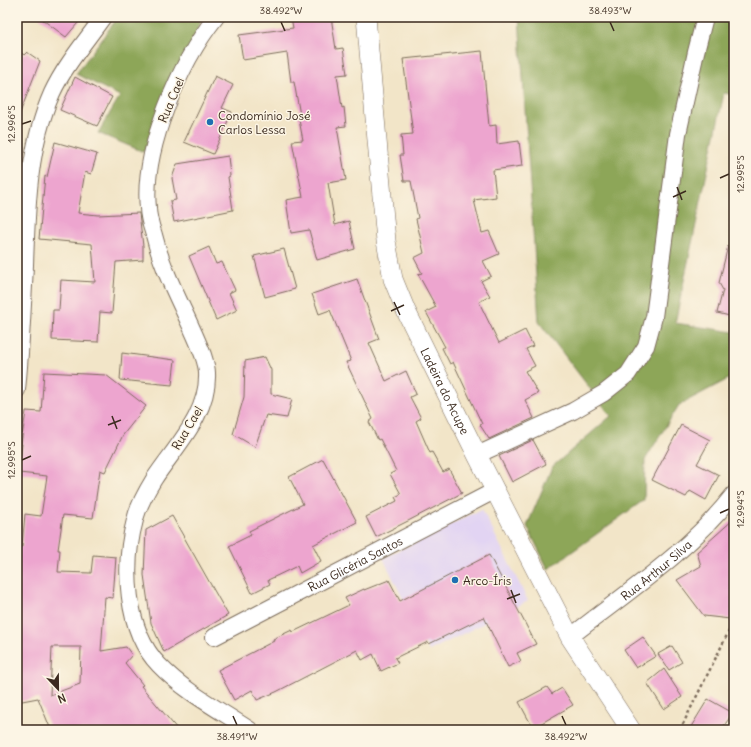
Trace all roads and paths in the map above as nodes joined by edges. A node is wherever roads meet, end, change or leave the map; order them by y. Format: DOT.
graph roads {
  1 [pos="103,17"];
  2 [pos="216,17"];
  3 [pos="366,17"];
  4 [pos="705,17"];
  5 [pos="17,390"];
  6 [pos="478,455"];
  7 [pos="496,490"];
  8 [pos="734,494"];
  9 [pos="734,621"];
  10 [pos="214,637"];
  11 [pos="570,637"];
  12 [pos="250,730"];
  13 [pos="631,730"];
  14 [pos="680,730"];
  1 -- 5 [label="street"];
  2 -- 12 [label="street, Rua Cael"];
  3 -- 6 [label="street, Ladeira do Acupe"];
  4 -- 6 [label="street"];
  6 -- 7 [label="street, Ladeira do Acupe"];
  7 -- 10 [label="street, Rua Glicéria Santos"];
  7 -- 11 [label="street, Ladeira do Acupe"];
  8 -- 11 [label="street, Rua Arthur Silva"];
  9 -- 14 [label="path"];
  11 -- 13 [label="street, Ladeira do Acupe"];
}
